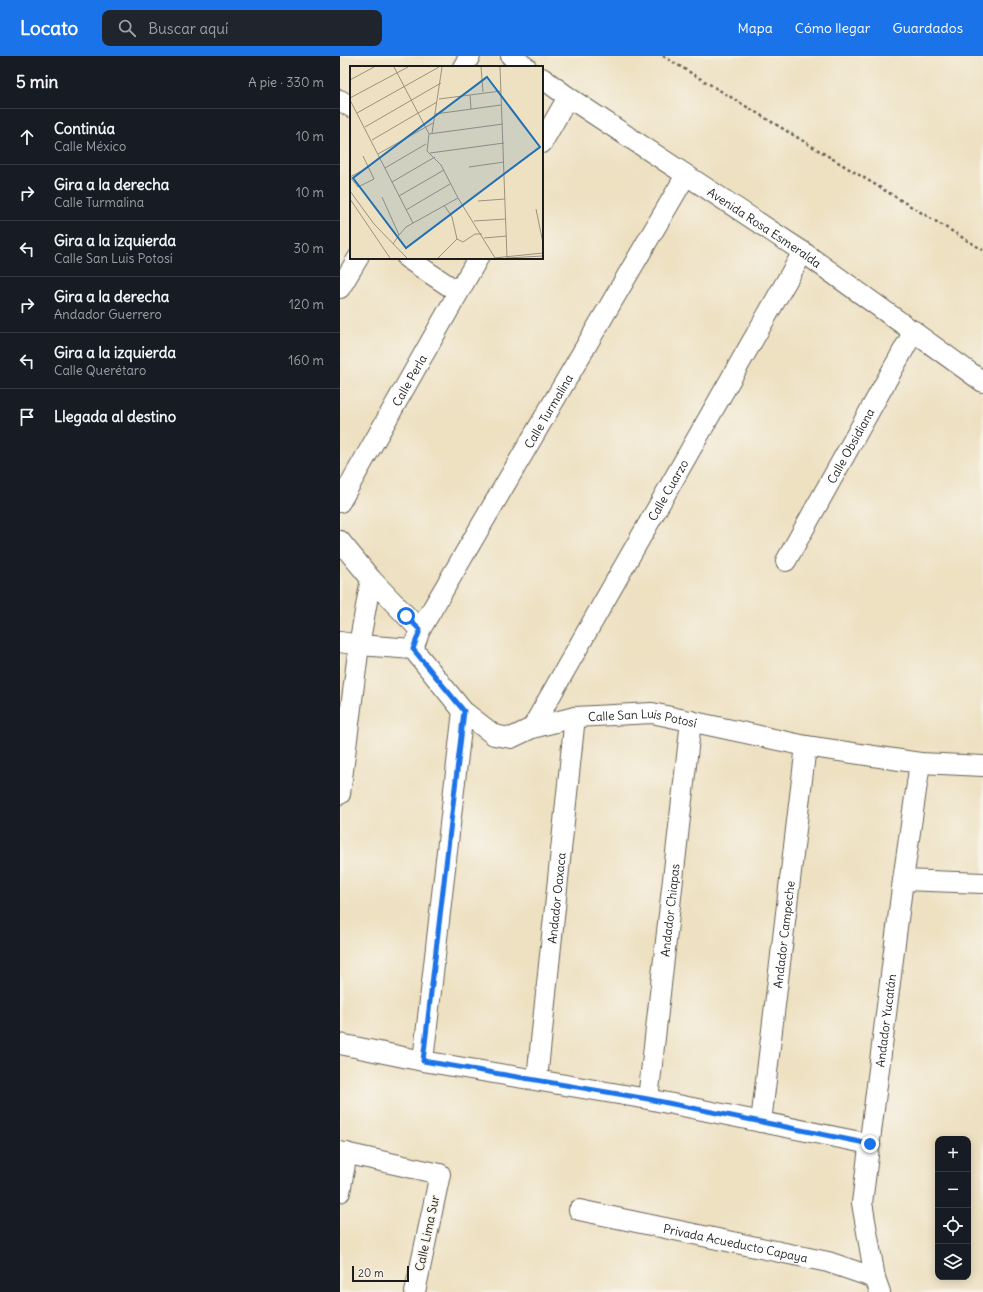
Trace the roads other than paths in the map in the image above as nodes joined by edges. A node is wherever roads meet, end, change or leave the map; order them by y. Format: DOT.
graph roads {
  1 [pos="470,56"];
  2 [pos="512,56"];
  3 [pos="464,66"];
  4 [pos="525,66"];
  5 [pos="543,79"];
  6 [pos="568,97"];
  7 [pos="340,100"];
  8 [pos="350,106"];
  9 [pos="543,141"];
  10 [pos="686,175"];
  11 [pos="803,252"];
  12 [pos="357,259"];
  13 [pos="408,259"];
  14 [pos="477,259"];
  15 [pos="340,288"];
  16 [pos="458,292"];
  17 [pos="914,331"];
  18 [pos="983,382"];
  19 [pos="340,502"];
  20 [pos="340,541"];
  21 [pos="786,561"];
  22 [pos="370,579"];
  23 [pos="420,630"];
  24 [pos="350,643"];
  25 [pos="413,649"];
  26 [pos="464,711"];
  27 [pos="575,717"];
  28 [pos="691,721"];
  29 [pos="532,728"];
  30 [pos="806,746"];
  31 [pos="920,763"];
  32 [pos="983,766"];
  33 [pos="340,794"];
  34 [pos="903,880"];
  35 [pos="983,883"];
  36 [pos="340,1044"];
  37 [pos="423,1061"];
  38 [pos="537,1080"];
  39 [pos="648,1099"];
  40 [pos="761,1122"];
  41 [pos="870,1144"];
  42 [pos="343,1152"];
  43 [pos="340,1192"];
  44 [pos="579,1210"];
  45 [pos="878,1285"];
  46 [pos="415,1292"];
  1 -- 3 [label="street"];
  2 -- 4 [label="street"];
  5 -- 6 [label="street, Avenida Rosa Esmeralda"];
  6 -- 9 [label="street"];
  6 -- 10 [label="street, Avenida Rosa Esmeralda"];
  7 -- 8 [label="street"];
  10 -- 11 [label="street, Avenida Rosa Esmeralda"];
  10 -- 23 [label="street, Calle Turmalina"];
  11 -- 17 [label="street, Avenida Rosa Esmeralda"];
  11 -- 29 [label="street, Calle Cuarzo"];
  12 -- 15 [label="street"];
  13 -- 16 [label="street"];
  14 -- 16 [label="street, Calle Perla"];
  16 -- 19 [label="street, Calle Perla"];
  17 -- 18 [label="street, Avenida Rosa Esmeralda"];
  17 -- 21 [label="street, Calle Obsidiana"];
  20 -- 22 [label="street"];
  22 -- 23 [label="street"];
  22 -- 24 [label="street"];
  23 -- 25 [label="street, Calle Turmalina"];
  24 -- 25 [label="street"];
  24 -- 33 [label="street"];
  25 -- 26 [label="street, Calle San Luis Potosí"];
  26 -- 29 [label="street, Calle San Luis Potosí"];
  26 -- 37 [label="street"];
  27 -- 28 [label="street, Calle San Luis Potosí"];
  27 -- 29 [label="street, Calle San Luis Potosí"];
  27 -- 38 [label="street, Andador Oaxaca"];
  28 -- 30 [label="street, Calle San Luis Potosí"];
  28 -- 39 [label="street, Andador Chiapas"];
  30 -- 31 [label="street, Calle San Luis Potosí"];
  30 -- 40 [label="street, Andador Campeche"];
  31 -- 32 [label="street, Calle San Luis Potosí"];
  31 -- 34 [label="street, Andador Yucatán"];
  34 -- 35 [label="street"];
  34 -- 41 [label="street, Andador Yucatán"];
  36 -- 37 [label="street"];
  37 -- 38 [label="street"];
  38 -- 39 [label="street"];
  39 -- 40 [label="street"];
  40 -- 41 [label="street"];
  41 -- 45 [label="street, Andador Yucatán"];
  42 -- 43 [label="street"];
  42 -- 46 [label="street, Calle Lima Sur"];
  44 -- 45 [label="street, Privada Acueducto Capaya"];
}
